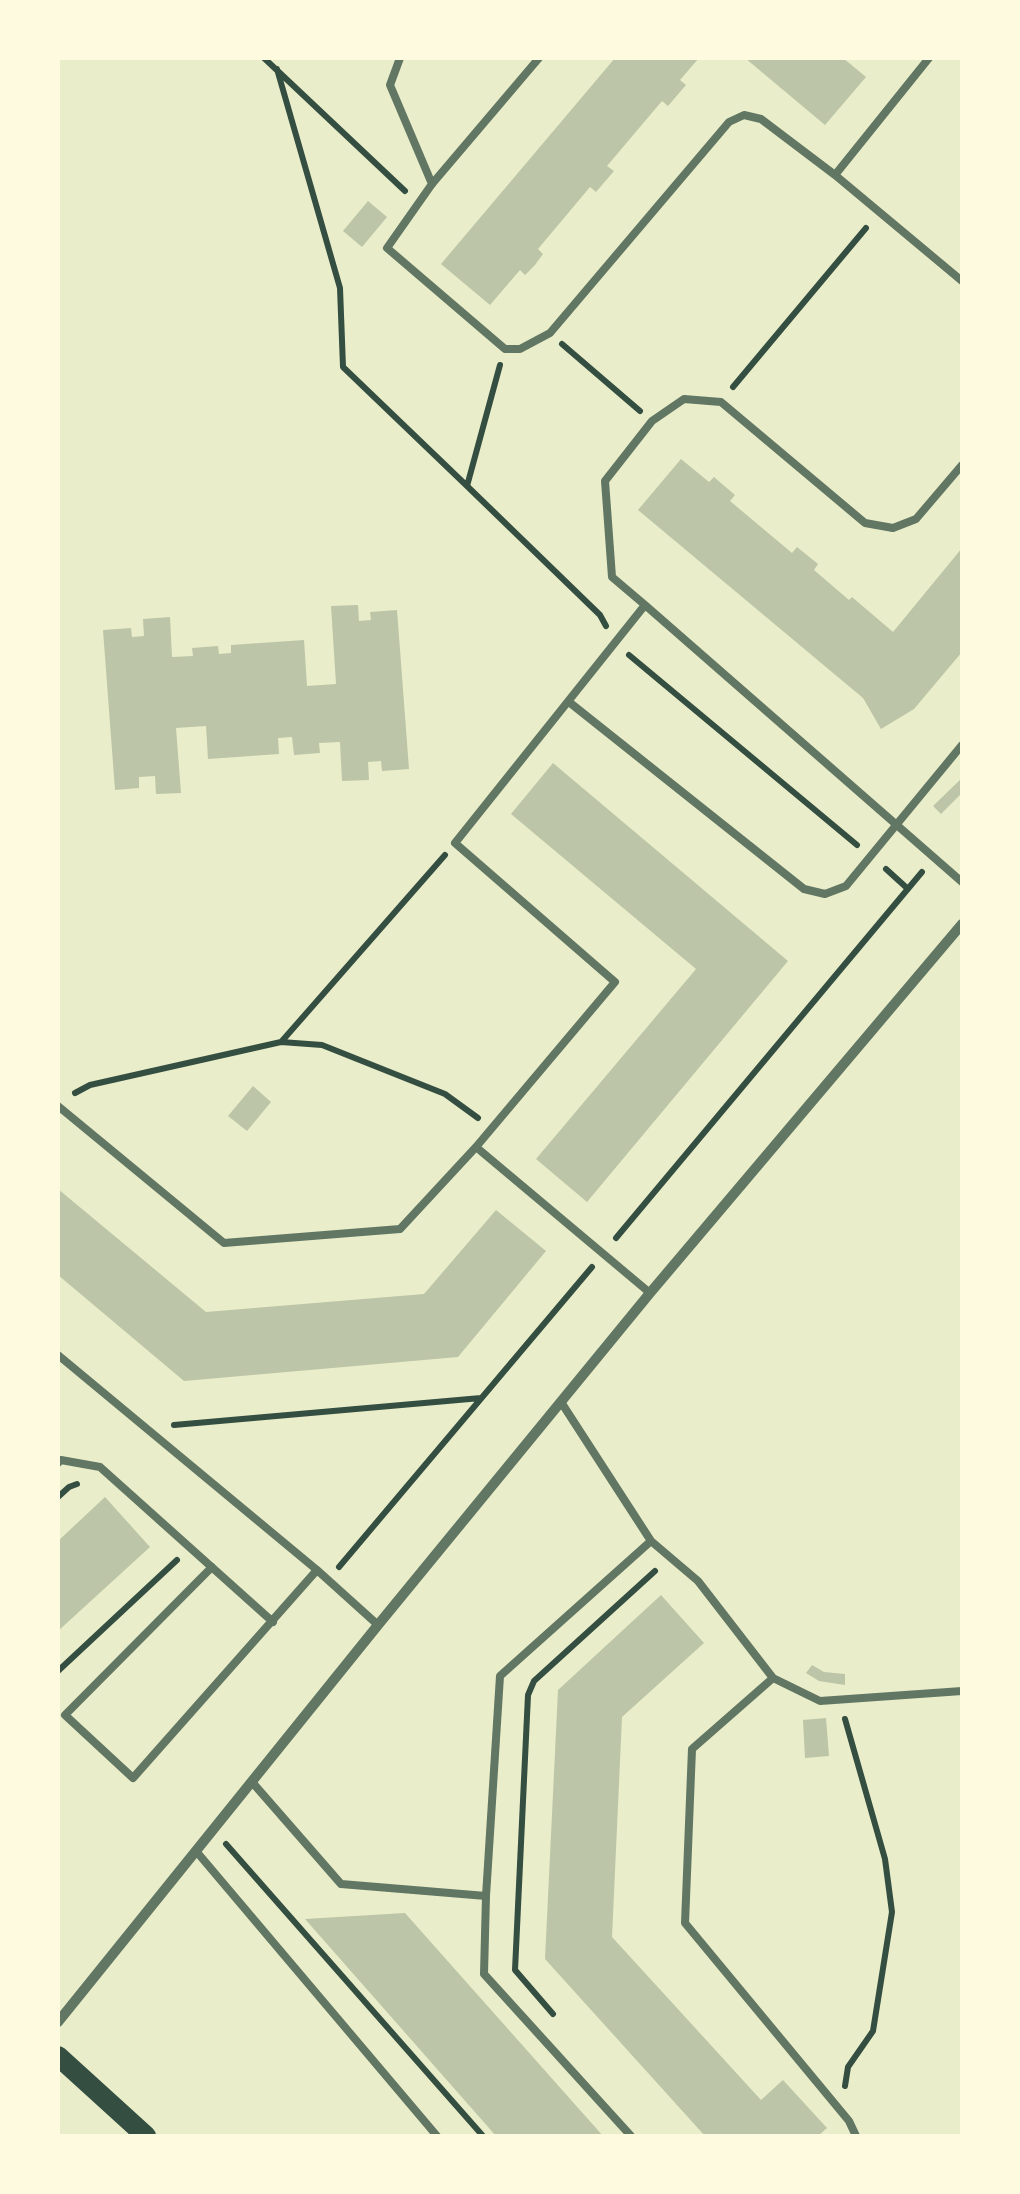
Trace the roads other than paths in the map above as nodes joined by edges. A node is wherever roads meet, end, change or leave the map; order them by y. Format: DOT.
graph roads {
  1 [pos="400,58"];
  2 [pos="538,58"];
  3 [pos="929,58"];
  4 [pos="834,174"];
  5 [pos="432,184"];
  6 [pos="962,281"];
  7 [pos="962,464"];
  8 [pos="645,605"];
  9 [pos="568,702"];
  10 [pos="962,745"];
  11 [pos="896,824"];
  12 [pos="962,882"];
  13 [pos="962,924"];
  14 [pos="58,1106"];
  15 [pos="476,1147"];
  16 [pos="650,1293"];
  17 [pos="58,1355"];
  18 [pos="562,1402"];
  19 [pos="58,1464"];
  20 [pos="651,1541"];
  21 [pos="212,1567"];
  22 [pos="317,1570"];
  23 [pos="273,1622"];
  24 [pos="378,1625"];
  25 [pos="773,1678"];
  26 [pos="962,1692"];
  27 [pos="252,1782"];
  28 [pos="196,1852"];
  29 [pos="486,1896"];
  30 [pos="58,2022"];
  31 [pos="58,2056"];
  32 [pos="146,2136"];
  33 [pos="438,2136"];
  34 [pos="631,2136"];
  35 [pos="856,2136"];
  1 -- 5 [label="lane"];
  2 -- 5 [label="lane"];
  3 -- 4 [label="lane"];
  4 -- 5 [label="lane"];
  4 -- 6 [label="lane"];
  7 -- 8 [label="lane"];
  8 -- 9 [label="lane"];
  8 -- 11 [label="lane"];
  9 -- 11 [label="lane"];
  9 -- 15 [label="lane"];
  10 -- 11 [label="lane"];
  11 -- 12 [label="lane"];
  13 -- 16 [label="street"];
  14 -- 15 [label="lane"];
  15 -- 16 [label="lane"];
  16 -- 18 [label="street"];
  17 -- 22 [label="lane"];
  18 -- 20 [label="lane"];
  18 -- 24 [label="street"];
  19 -- 21 [label="lane"];
  20 -- 25 [label="lane"];
  20 -- 29 [label="lane"];
  21 -- 23 [label="lane"];
  21 -- 23 [label="lane"];
  22 -- 23 [label="lane"];
  22 -- 24 [label="lane"];
  24 -- 27 [label="street"];
  25 -- 26 [label="lane"];
  25 -- 35 [label="lane"];
  27 -- 28 [label="street"];
  27 -- 29 [label="lane"];
  28 -- 30 [label="street"];
  28 -- 33 [label="lane"];
  29 -- 34 [label="lane"];
  31 -- 32 [label="main road"];
}
